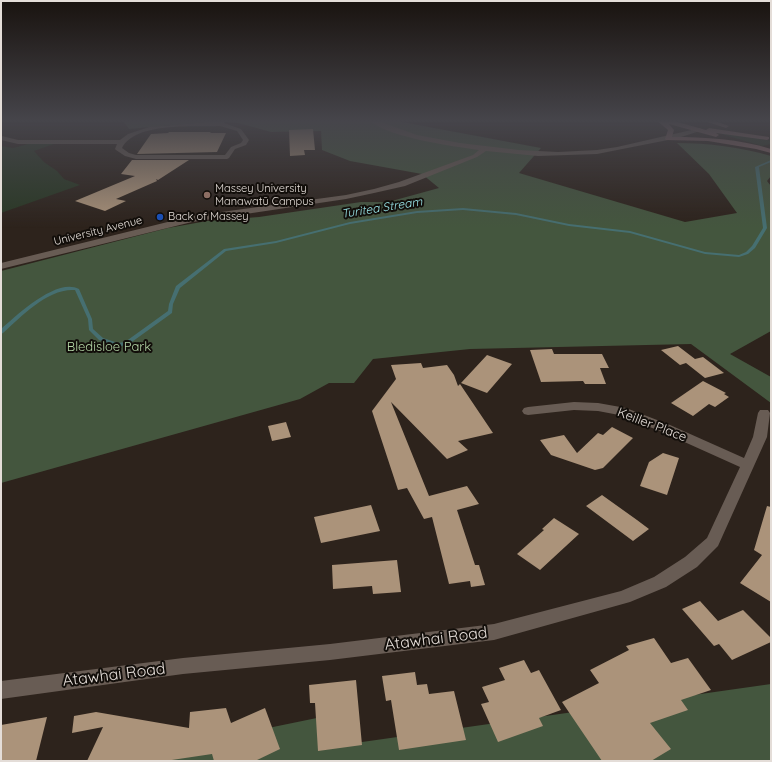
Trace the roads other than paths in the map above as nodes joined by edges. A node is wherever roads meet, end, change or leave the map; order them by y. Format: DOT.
graph roads {
  1 [pos="135,157"];
  2 [pos="228,157"];
  3 [pos="474,157"];
  4 [pos="1,266"];
  5 [pos="528,410"];
  6 [pos="764,414"];
  7 [pos="748,465"];
  8 [pos="1,690"];
  1 -- 2 [label="street"];
  3 -- 4 [label="street, University Avenue"];
  5 -- 7 [label="street, Keiller Place"];
  6 -- 7 [label="street, Atawhai Road"];
  7 -- 8 [label="street, Atawhai Road"];
}
